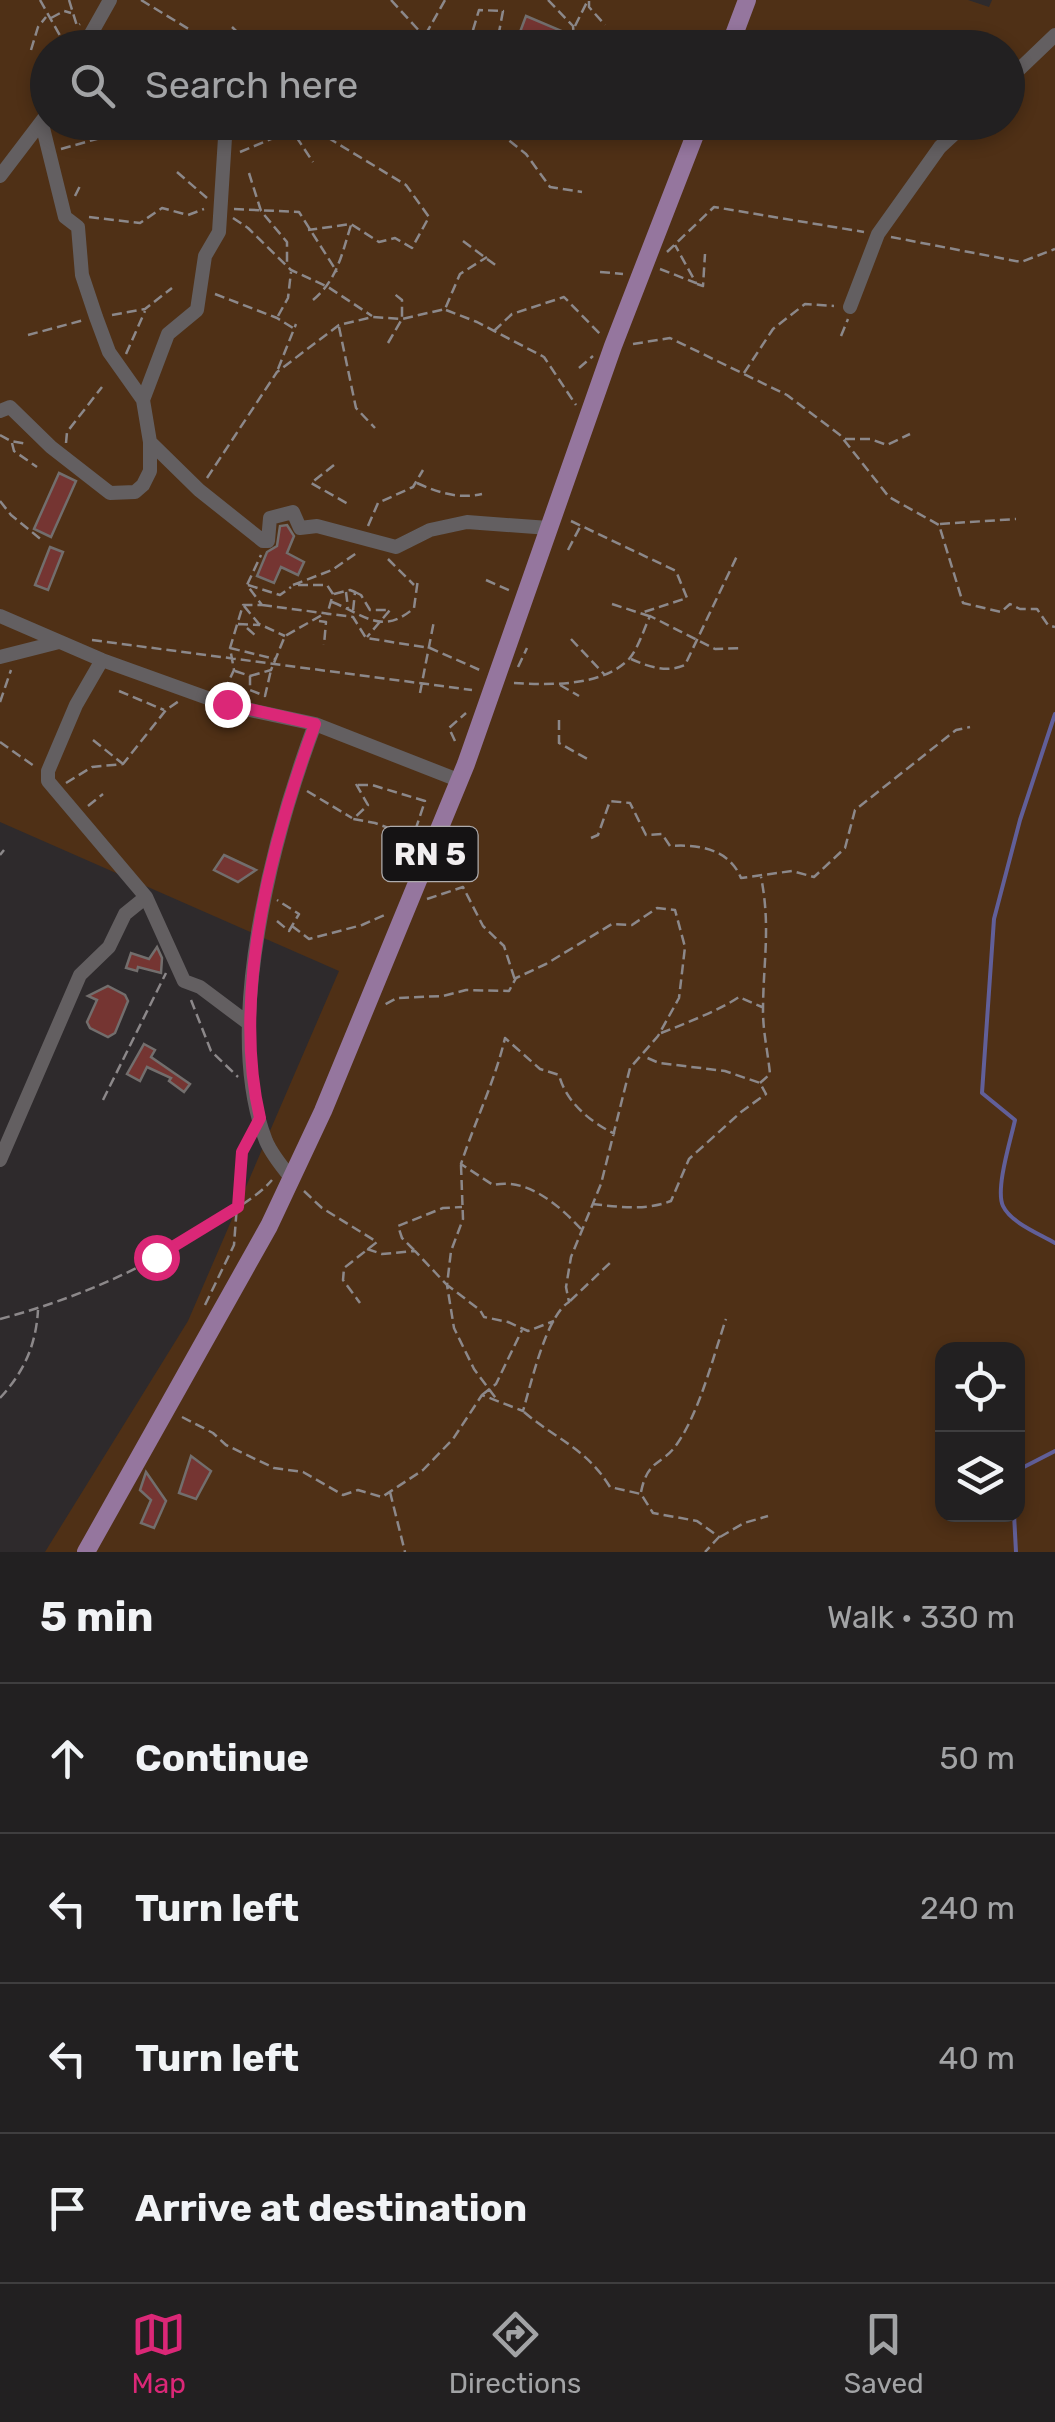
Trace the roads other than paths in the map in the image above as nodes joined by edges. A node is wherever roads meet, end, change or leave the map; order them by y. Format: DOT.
graph roads {
  1 [pos="747,0"];
  2 [pos="108,3"];
  3 [pos="92,30"];
  4 [pos="736,30"];
  5 [pos="1055,35"];
  6 [pos="1025,64"];
  7 [pos="30,137"];
  8 [pos="47,140"];
  9 [pos="228,140"];
  10 [pos="693,140"];
  11 [pos="948,140"];
  12 [pos="0,176"];
  13 [pos="850,307"];
  14 [pos="143,400"];
  15 [pos="0,411"];
  16 [pos="150,442"];
  17 [pos="552,521"];
  18 [pos="0,616"];
  19 [pos="59,641"];
  20 [pos="7,656"];
  21 [pos="102,660"];
  22 [pos="315,724"];
  23 [pos="458,780"];
  24 [pos="146,897"];
  25 [pos="248,1023"];
  26 [pos="0,1160"];
  27 [pos="287,1173"];
  28 [pos="86,1552"];
  1 -- 4 [label="main road"];
  2 -- 3 [label="street"];
  5 -- 6 [label="street"];
  7 -- 12 [label="street"];
  8 -- 14 [label="street"];
  9 -- 14 [label="street"];
  10 -- 17 [label="main road, RN 5"];
  11 -- 13 [label="street"];
  14 -- 16 [label="street"];
  15 -- 16 [label="street"];
  16 -- 17 [label="street"];
  17 -- 23 [label="main road, RN 5"];
  18 -- 19 [label="street"];
  19 -- 20 [label="street"];
  19 -- 21 [label="street"];
  21 -- 22 [label="street"];
  21 -- 24 [label="street"];
  22 -- 23 [label="street"];
  22 -- 25 [label="street"];
  23 -- 27 [label="main road, RN 5"];
  24 -- 25 [label="street"];
  24 -- 26 [label="street"];
  25 -- 27 [label="street"];
  27 -- 28 [label="main road, RN 5"];
}
